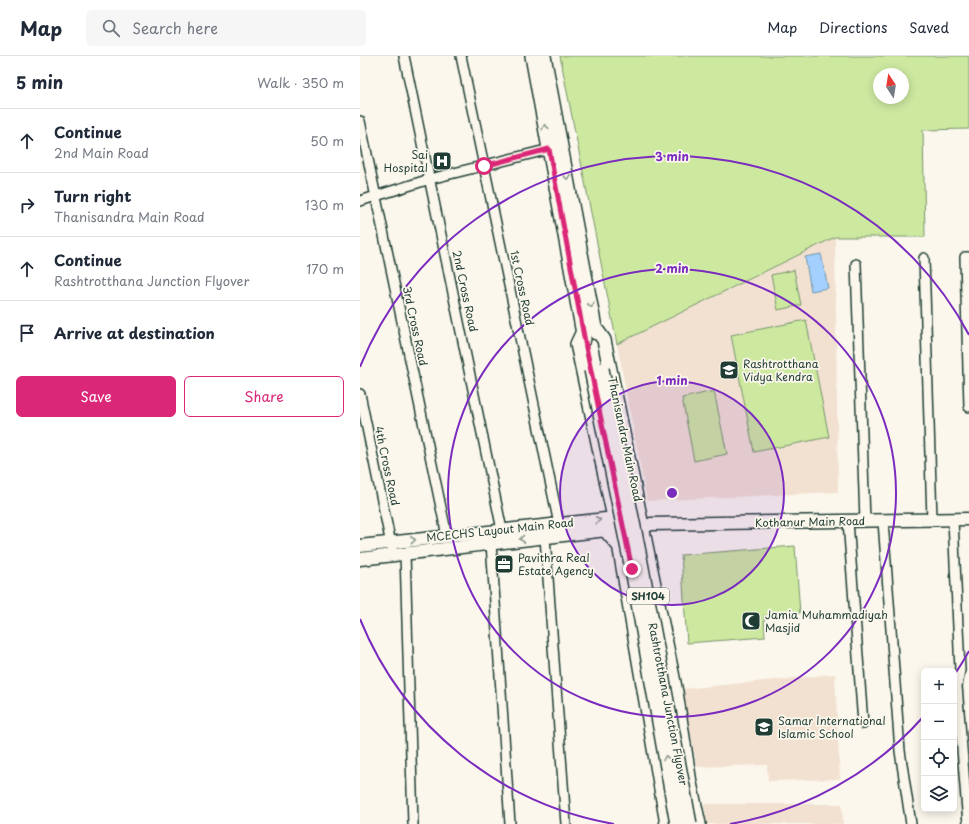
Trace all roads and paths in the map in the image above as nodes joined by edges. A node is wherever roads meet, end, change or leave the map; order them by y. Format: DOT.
graph roads {
  1 [pos="404,56"];
  2 [pos="461,56"];
  3 [pos="532,56"];
  4 [pos="544,56"];
  5 [pos="360,121"];
  6 [pos="555,148"];
  7 [pos="484,166"];
  8 [pos="430,179"];
  9 [pos="375,196"];
  10 [pos="360,200"];
  11 [pos="969,257"];
  12 [pos="924,258"];
  13 [pos="856,264"];
  14 [pos="590,335"];
  15 [pos="360,394"];
  16 [pos="969,407"];
  17 [pos="969,519"];
  18 [pos="883,520"];
  19 [pos="932,520"];
  20 [pos="953,520"];
  21 [pos="848,521"];
  22 [pos="865,521"];
  23 [pos="645,522"];
  24 [pos="559,524"];
  25 [pos="612,526"];
  26 [pos="502,530"];
  27 [pos="447,536"];
  28 [pos="545,537"];
  29 [pos="391,543"];
  30 [pos="492,543"];
  31 [pos="360,546"];
  32 [pos="399,554"];
  33 [pos="360,559"];
  34 [pos="863,724"];
  35 [pos="690,783"];
  36 [pos="660,789"];
  37 [pos="413,824"];
  38 [pos="510,824"];
  39 [pos="566,824"];
  40 [pos="667,824"];
  41 [pos="677,824"];
  42 [pos="690,824"];
  43 [pos="699,824"];
  44 [pos="911,824"];
  45 [pos="968,824"];
  1 -- 8 [label="street, 2nd Cross Road"];
  2 -- 7 [label="street, 1st Cross Road"];
  6 -- 3 [label="main road, Thanisandra Main Road / SH104, one-way"];
  4 -- 6 [label="main road, Thanisandra Main Road / SH104"];
  5 -- 9 [label="street, 3rd Cross Road"];
  6 -- 7 [label="street"];
  6 -- 14 [label="main road, Thanisandra Main Road / SH104"];
  7 -- 8 [label="street"];
  7 -- 24 [label="street, 1st Cross Road"];
  8 -- 9 [label="street"];
  8 -- 26 [label="street, 2nd Cross Road"];
  9 -- 10 [label="street"];
  9 -- 27 [label="street, 3rd Cross Road"];
  11 -- 16 [label="street"];
  12 -- 19 [label="street"];
  13 -- 22 [label="street"];
  14 -- 23 [label="main road, Thanisandra Main Road / SH104"];
  14 -- 25 [label="main road, Thanisandra Main Road / SH104"];
  41 -- 14 [label="main road, Rashtrotthana Junction Flyover / SH104, one-way, bridge"];
  14 -- 42 [label="main road, Rashtrotthana Junction Flyover / SH104, bridge"];
  15 -- 29 [label="street, 4th Cross Road"];
  17 -- 20 [label="main road, Kothanur Main Road"];
  18 -- 19 [label="main road, Kothanur Main Road"];
  18 -- 22 [label="main road, Kothanur Main Road"];
  18 -- 44 [label="street"];
  19 -- 20 [label="main road, Kothanur Main Road"];
  20 -- 45 [label="street"];
  21 -- 22 [label="main road, Kothanur Main Road"];
  21 -- 23 [label="main road, Kothanur Main Road"];
  21 -- 34 [label="street"];
  23 -- 25 [label="main road, MCECHS Layout Main Road"];
  23 -- 35 [label="main road, Thanisandra Main Road / SH104"];
  24 -- 25 [label="main road, MCECHS Layout Main Road, one-way"];
  24 -- 26 [label="main road, MCECHS Layout Main Road"];
  25 -- 28 [label="main road, MCECHS Layout Main Road"];
  25 -- 36 [label="main road, Thanisandra Main Road / SH104"];
  26 -- 27 [label="main road, MCECHS Layout Main Road"];
  29 -- 27 [label="main road, MCECHS Layout Main Road, one-way"];
  28 -- 30 [label="main road, MCECHS Layout Main Road, one-way"];
  28 -- 39 [label="street"];
  29 -- 31 [label="main road, MCECHS Layout Main Road"];
  29 -- 32 [label="street, 4th Cross Road"];
  30 -- 32 [label="main road, MCECHS Layout Main Road"];
  30 -- 38 [label="street"];
  32 -- 33 [label="main road, MCECHS Layout Main Road"];
  32 -- 37 [label="street, 4th Cross Road"];
  35 -- 36 [label="main road"];
  35 -- 43 [label="main road, Thanisandra Main Road / SH104"];
  36 -- 40 [label="main road, Thanisandra Main Road / SH104"];
}
